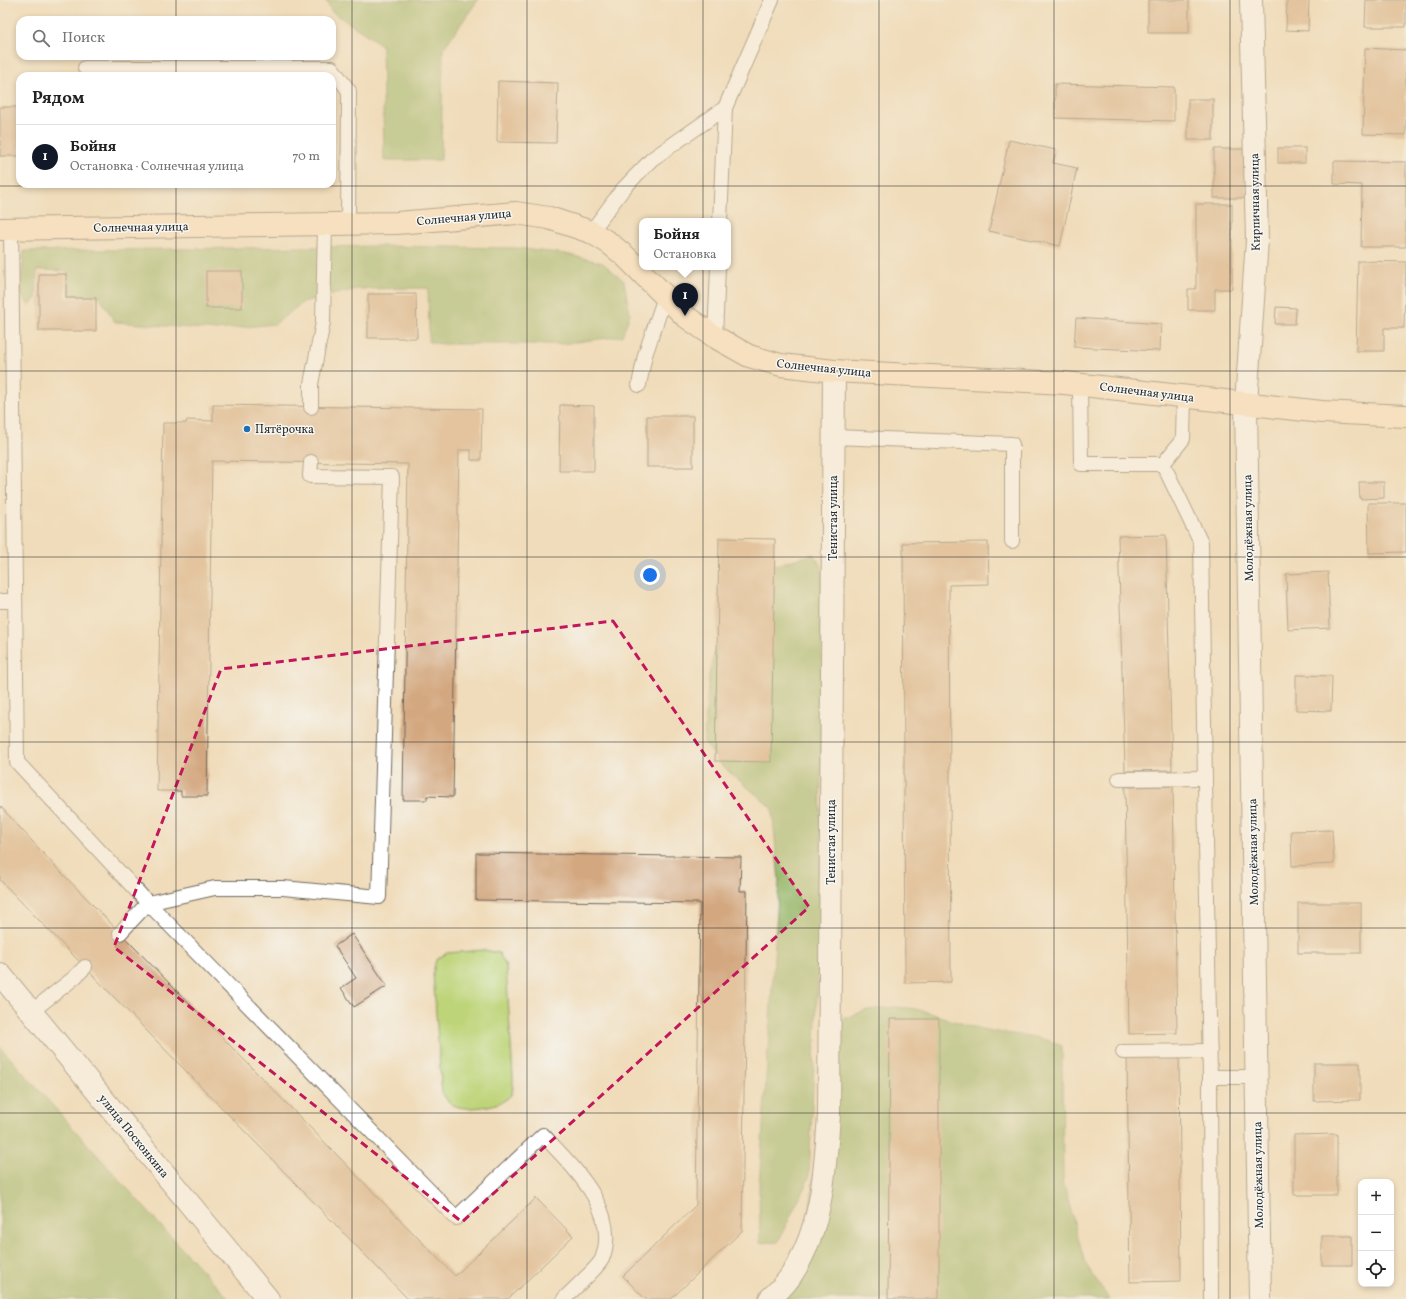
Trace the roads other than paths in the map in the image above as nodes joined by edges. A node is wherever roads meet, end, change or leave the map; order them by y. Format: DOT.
graph roads {
  1 [pos="772,0"];
  2 [pos="1251,0"];
  3 [pos="85,68"];
  4 [pos="335,72"];
  5 [pos="336,73"];
  6 [pos="725,108"];
  7 [pos="720,218"];
  8 [pos="325,224"];
  9 [pos="348,224"];
  10 [pos="6,229"];
  11 [pos="591,232"];
  12 [pos="718,270"];
  13 [pos="665,297"];
  14 [pos="715,337"];
  15 [pos="834,371"];
  16 [pos="639,385"];
  17 [pos="1080,385"];
  18 [pos="1184,397"];
  19 [pos="1246,404"];
  20 [pos="311,407"];
  21 [pos="1406,416"];
  22 [pos="834,438"];
  23 [pos="311,462"];
  24 [pos="1164,464"];
  25 [pos="1012,541"];
  26 [pos="0,601"];
  27 [pos="15,601"];
  28 [pos="1204,778"];
  29 [pos="1119,779"];
  30 [pos="148,903"];
  31 [pos="120,933"];
  32 [pos="84,967"];
  33 [pos="0,974"];
  34 [pos="32,1011"];
  35 [pos="1210,1051"];
  36 [pos="1123,1052"];
  37 [pos="1210,1076"];
  38 [pos="1256,1076"];
  39 [pos="268,1299"];
  40 [pos="564,1299"];
  41 [pos="770,1299"];
  42 [pos="1211,1299"];
  43 [pos="1260,1299"];
  1 -- 6 [label="lane"];
  2 -- 19 [label="street, Кирпичная улица"];
  3 -- 4 [label="lane"];
  5 -- 9 [label="lane"];
  6 -- 7 [label="lane"];
  6 -- 11 [label="lane"];
  8 -- 9 [label="street, Солнечная улица"];
  8 -- 10 [label="street, Солнечная улица"];
  8 -- 20 [label="lane"];
  9 -- 11 [label="street, Солнечная улица"];
  10 -- 27 [label="lane"];
  11 -- 13 [label="street, Солнечная улица"];
  12 -- 14 [label="lane"];
  13 -- 14 [label="street, Солнечная улица"];
  13 -- 16 [label="lane"];
  14 -- 15 [label="street, Солнечная улица"];
  15 -- 17 [label="street, Солнечная улица"];
  15 -- 22 [label="street, Тенистая улица"];
  17 -- 18 [label="street, Солнечная улица"];
  17 -- 24 [label="lane"];
  18 -- 19 [label="street, Солнечная улица"];
  18 -- 24 [label="lane"];
  19 -- 21 [label="street, Солнечная улица"];
  19 -- 38 [label="street, Молодёжная улица"];
  22 -- 25 [label="lane"];
  22 -- 41 [label="street, Тенистая улица"];
  23 -- 30 [label="lane"];
  24 -- 28 [label="lane"];
  26 -- 27 [label="lane"];
  27 -- 30 [label="lane"];
  28 -- 29 [label="lane"];
  28 -- 35 [label="lane"];
  30 -- 31 [label="lane"];
  30 -- 40 [label="lane"];
  32 -- 34 [label="lane"];
  33 -- 34 [label="street, улица Посконкина"];
  34 -- 39 [label="street, улица Посконкина"];
  35 -- 36 [label="lane"];
  35 -- 37 [label="lane"];
  37 -- 38 [label="lane"];
  37 -- 42 [label="lane"];
  38 -- 43 [label="street, Молодёжная улица"];
}
